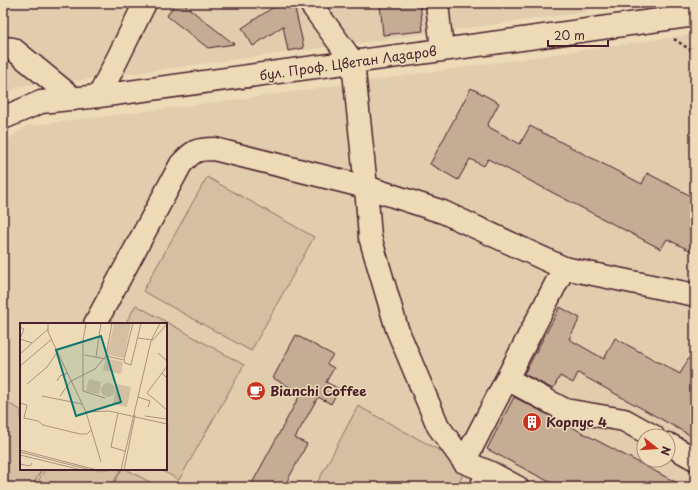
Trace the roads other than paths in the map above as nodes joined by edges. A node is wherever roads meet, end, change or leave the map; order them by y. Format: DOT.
graph roads {
  1 [pos="146,3"];
  2 [pos="310,3"];
  3 [pos="437,3"];
  4 [pos="684,11"];
  5 [pos="3,48"];
  6 [pos="442,50"];
  7 [pos="352,62"];
  8 [pos="98,96"];
  9 [pos="74,99"];
  10 [pos="3,117"];
  11 [pos="366,187"];
  12 [pos="564,268"];
  13 [pos="695,295"];
  14 [pos="96,323"];
  15 [pos="507,379"];
  16 [pos="638,428"];
  17 [pos="676,448"];
  18 [pos="695,459"];
  19 [pos="464,462"];
  20 [pos="485,480"];
  21 [pos="517,487"];
  1 -- 8 [label="street"];
  2 -- 7 [label="street"];
  3 -- 6 [label="street"];
  4 -- 6 [label="street, бул. Проф. Цветан Лазаров"];
  5 -- 9 [label="street"];
  6 -- 7 [label="street, бул. Проф. Цветан Лазаров"];
  7 -- 8 [label="street, бул. Проф. Цветан Лазаров"];
  7 -- 11 [label="street"];
  8 -- 9 [label="street, бул. Проф. Цветан Лазаров"];
  9 -- 10 [label="street, бул. Проф. Цветан Лазаров"];
  11 -- 12 [label="street"];
  11 -- 14 [label="street"];
  11 -- 19 [label="street"];
  12 -- 13 [label="street"];
  12 -- 15 [label="street"];
  15 -- 16 [label="street"];
  15 -- 19 [label="street"];
  17 -- 18 [label="street"];
  19 -- 20 [label="street"];
  20 -- 21 [label="street"];
}
